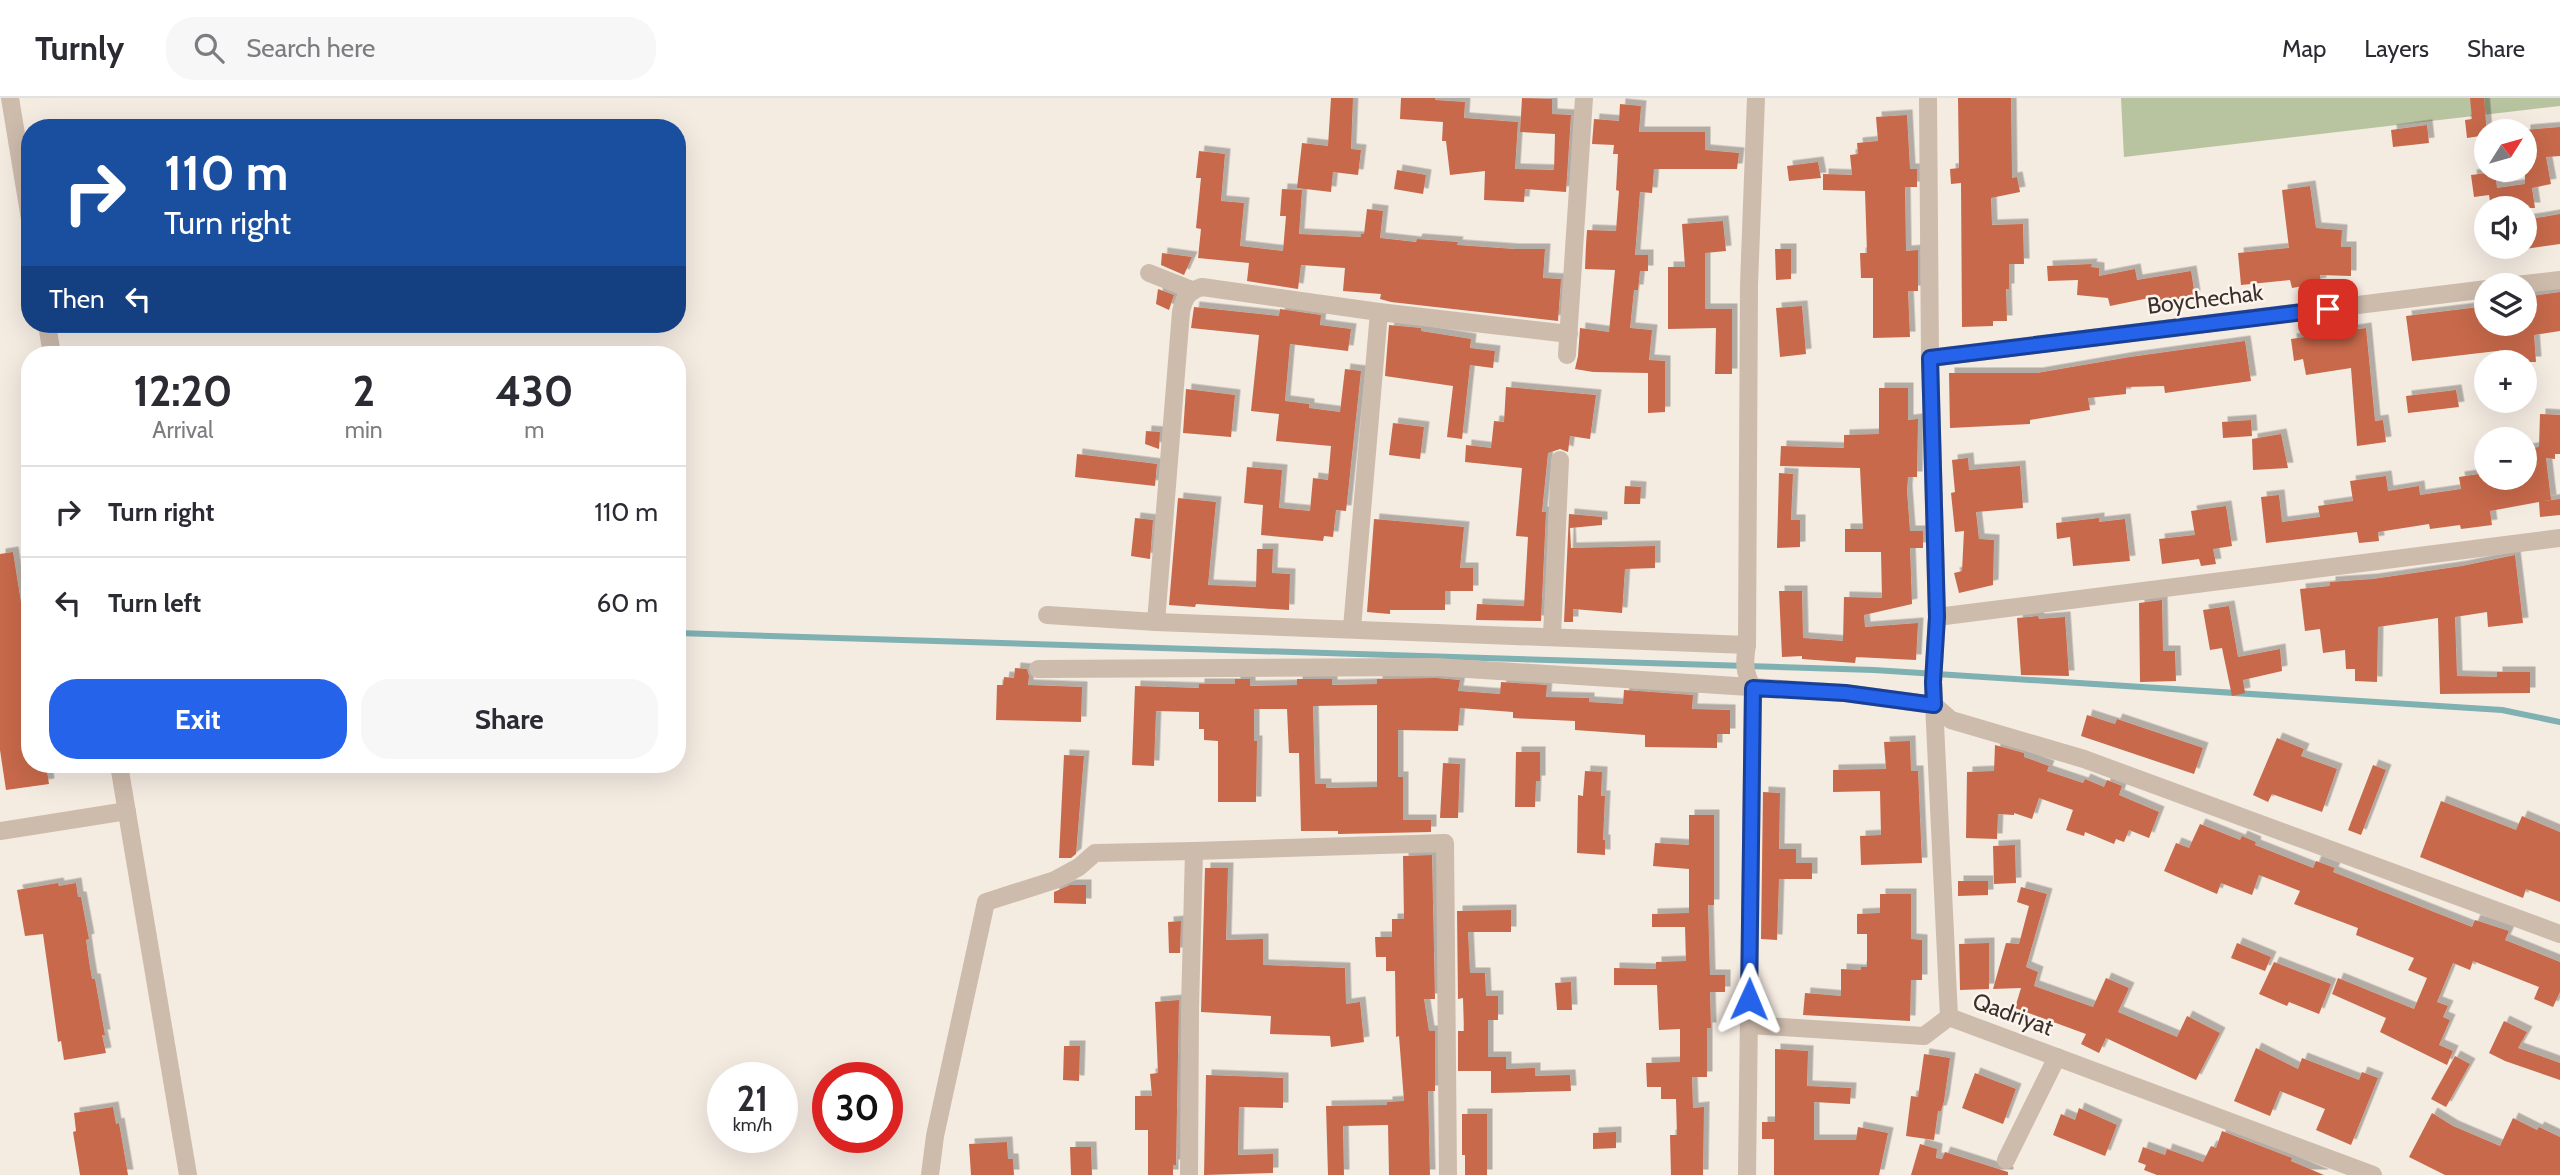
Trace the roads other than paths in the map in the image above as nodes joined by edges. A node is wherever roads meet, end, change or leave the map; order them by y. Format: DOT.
graph roads {
  1 [pos="10,98"];
  2 [pos="1584,98"];
  3 [pos="1756,98"];
  4 [pos="1928,98"];
  5 [pos="21,165"];
  6 [pos="1149,273"];
  7 [pos="2560,280"];
  8 [pos="2537,283"];
  9 [pos="1192,290"];
  10 [pos="2474,291"];
  11 [pos="1379,312"];
  12 [pos="1569,334"];
  13 [pos="1567,355"];
  14 [pos="1930,358"];
  15 [pos="1560,460"];
  16 [pos="2560,538"];
  17 [pos="1047,615"];
  18 [pos="1937,617"];
  19 [pos="1156,622"];
  20 [pos="1352,628"];
  21 [pos="1552,635"];
  22 [pos="1747,666"];
  23 [pos="1038,669"];
  24 [pos="1934,705"];
  25 [pos="120,773"];
  26 [pos="127,811"];
  27 [pos="0,831"];
  28 [pos="1194,851"];
  29 [pos="2560,934"];
  30 [pos="1948,1017"];
  31 [pos="1749,1025"];
  32 [pos="2057,1057"];
  33 [pos="2006,1160"];
  34 [pos="188,1175"];
  35 [pos="929,1175"];
  36 [pos="1188,1175"];
  37 [pos="1448,1175"];
  38 [pos="1747,1175"];
  39 [pos="2373,1175"];
  1 -- 5 [label="street"];
  2 -- 12 [label="street"];
  3 -- 22 [label="street"];
  4 -- 14 [label="street, Qadriyat"];
  6 -- 9 [label="street"];
  7 -- 8 [label="street"];
  9 -- 11 [label="street"];
  9 -- 19 [label="street"];
  10 -- 14 [label="street, Boychechak"];
  11 -- 12 [label="street"];
  11 -- 20 [label="street"];
  12 -- 13 [label="street"];
  14 -- 18 [label="street, Qadriyat"];
  15 -- 21 [label="street"];
  16 -- 18 [label="street"];
  17 -- 19 [label="street"];
  18 -- 24 [label="street, Qadriyat"];
  19 -- 20 [label="street"];
  20 -- 21 [label="street"];
  21 -- 22 [label="street"];
  22 -- 23 [label="street"];
  22 -- 24 [label="street"];
  22 -- 31 [label="street"];
  24 -- 29 [label="street"];
  24 -- 30 [label="street, Qadriyat"];
  25 -- 26 [label="street"];
  26 -- 27 [label="street"];
  26 -- 34 [label="street"];
  28 -- 35 [label="street"];
  28 -- 36 [label="street"];
  28 -- 37 [label="street"];
  30 -- 31 [label="street"];
  30 -- 32 [label="street, Qadriyat"];
  31 -- 38 [label="street"];
  32 -- 33 [label="street"];
  32 -- 39 [label="street, Qadriyat"];
}
